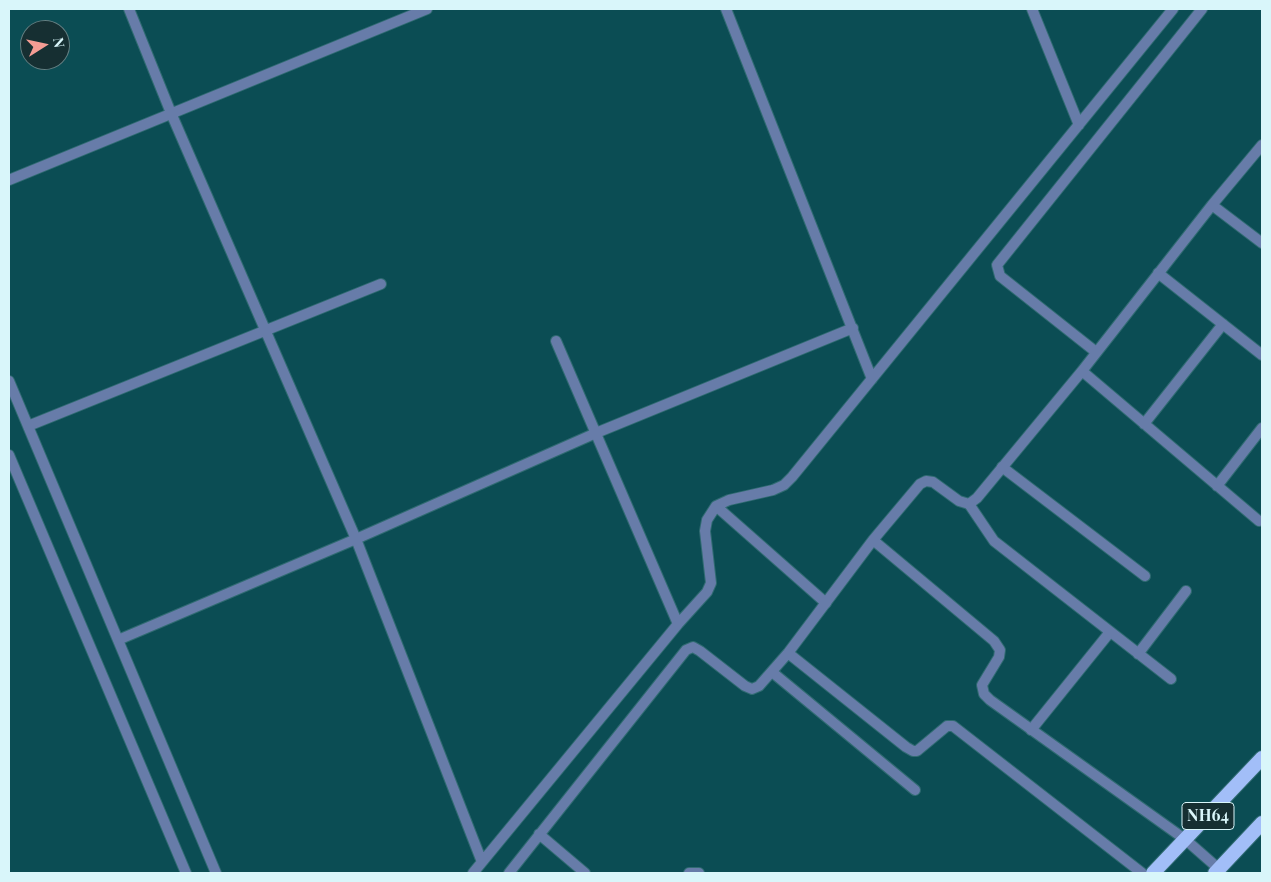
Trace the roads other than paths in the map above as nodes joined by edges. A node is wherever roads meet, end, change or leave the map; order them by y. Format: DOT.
graph roads {
  1 [pos="129,9"];
  2 [pos="427,9"];
  3 [pos="726,9"];
  4 [pos="1032,9"];
  5 [pos="1173,9"];
  6 [pos="1202,9"];
  7 [pos="172,113"];
  8 [pos="1078,125"];
  9 [pos="1262,145"];
  10 [pos="9,180"];
  11 [pos="1212,205"];
  12 [pos="1262,243"];
  13 [pos="1158,273"];
  14 [pos="381,284"];
  15 [pos="1223,324"];
  16 [pos="853,328"];
  17 [pos="266,331"];
  18 [pos="556,341"];
  19 [pos="1096,352"];
  20 [pos="1262,355"];
  21 [pos="1082,371"];
  22 [pos="872,379"];
  23 [pos="9,381"];
  24 [pos="1144,424"];
  25 [pos="28,426"];
  26 [pos="1262,428"];
  27 [pos="596,433"];
  28 [pos="9,455"];
  29 [pos="1002,467"];
  30 [pos="1218,486"];
  31 [pos="969,504"];
  32 [pos="716,506"];
  33 [pos="1259,521"];
  34 [pos="356,539"];
  35 [pos="873,540"];
  36 [pos="1145,576"];
  37 [pos="1186,591"];
  38 [pos="826,603"];
  39 [pos="678,624"];
  40 [pos="1110,632"];
  41 [pos="118,640"];
  42 [pos="788,654"];
  43 [pos="1138,654"];
  44 [pos="772,672"];
  45 [pos="1171,679"];
  46 [pos="1030,730"];
  47 [pos="1262,758"];
  48 [pos="916,790"];
  49 [pos="1262,823"];
  50 [pos="539,834"];
  51 [pos="1186,840"];
  52 [pos="482,862"];
  53 [pos="1217,871"];
  54 [pos="186,873"];
  55 [pos="216,873"];
  56 [pos="473,873"];
  57 [pos="509,873"];
  58 [pos="585,873"];
  59 [pos="689,873"];
  60 [pos="699,873"];
  61 [pos="1142,873"];
  62 [pos="1153,873"];
  1 -- 7 [label="street"];
  2 -- 7 [label="street"];
  3 -- 16 [label="street"];
  4 -- 8 [label="street"];
  5 -- 8 [label="street"];
  6 -- 19 [label="street"];
  7 -- 10 [label="street"];
  7 -- 17 [label="street"];
  8 -- 22 [label="street"];
  9 -- 11 [label="street"];
  11 -- 12 [label="street"];
  11 -- 13 [label="street"];
  13 -- 15 [label="street"];
  13 -- 19 [label="street"];
  14 -- 17 [label="street"];
  15 -- 20 [label="street"];
  15 -- 24 [label="street"];
  16 -- 22 [label="street"];
  16 -- 27 [label="street"];
  17 -- 25 [label="street"];
  17 -- 34 [label="street"];
  18 -- 27 [label="street"];
  19 -- 21 [label="street"];
  21 -- 24 [label="street"];
  21 -- 29 [label="street"];
  22 -- 32 [label="street"];
  23 -- 25 [label="street"];
  24 -- 30 [label="street"];
  25 -- 41 [label="street"];
  26 -- 30 [label="street"];
  27 -- 34 [label="street"];
  27 -- 39 [label="street"];
  28 -- 54 [label="street"];
  29 -- 31 [label="street"];
  29 -- 36 [label="street"];
  30 -- 33 [label="street"];
  31 -- 35 [label="street"];
  31 -- 40 [label="street"];
  32 -- 38 [label="street"];
  32 -- 39 [label="street"];
  34 -- 41 [label="street"];
  34 -- 52 [label="street"];
  35 -- 38 [label="street"];
  35 -- 46 [label="street"];
  37 -- 43 [label="street"];
  38 -- 42 [label="street"];
  39 -- 52 [label="street"];
  40 -- 43 [label="street"];
  40 -- 46 [label="street"];
  41 -- 55 [label="street"];
  42 -- 44 [label="street"];
  42 -- 61 [label="street"];
  43 -- 45 [label="street"];
  44 -- 48 [label="street"];
  44 -- 50 [label="street"];
  46 -- 51 [label="street"];
  47 -- 51 [label="highway, NH64"];
  49 -- 53 [label="highway, NH64"];
  50 -- 57 [label="street"];
  50 -- 58 [label="street"];
  51 -- 53 [label="street"];
  51 -- 62 [label="highway, NH64"];
  52 -- 56 [label="street"];
  59 -- 60 [label="street"];
}
